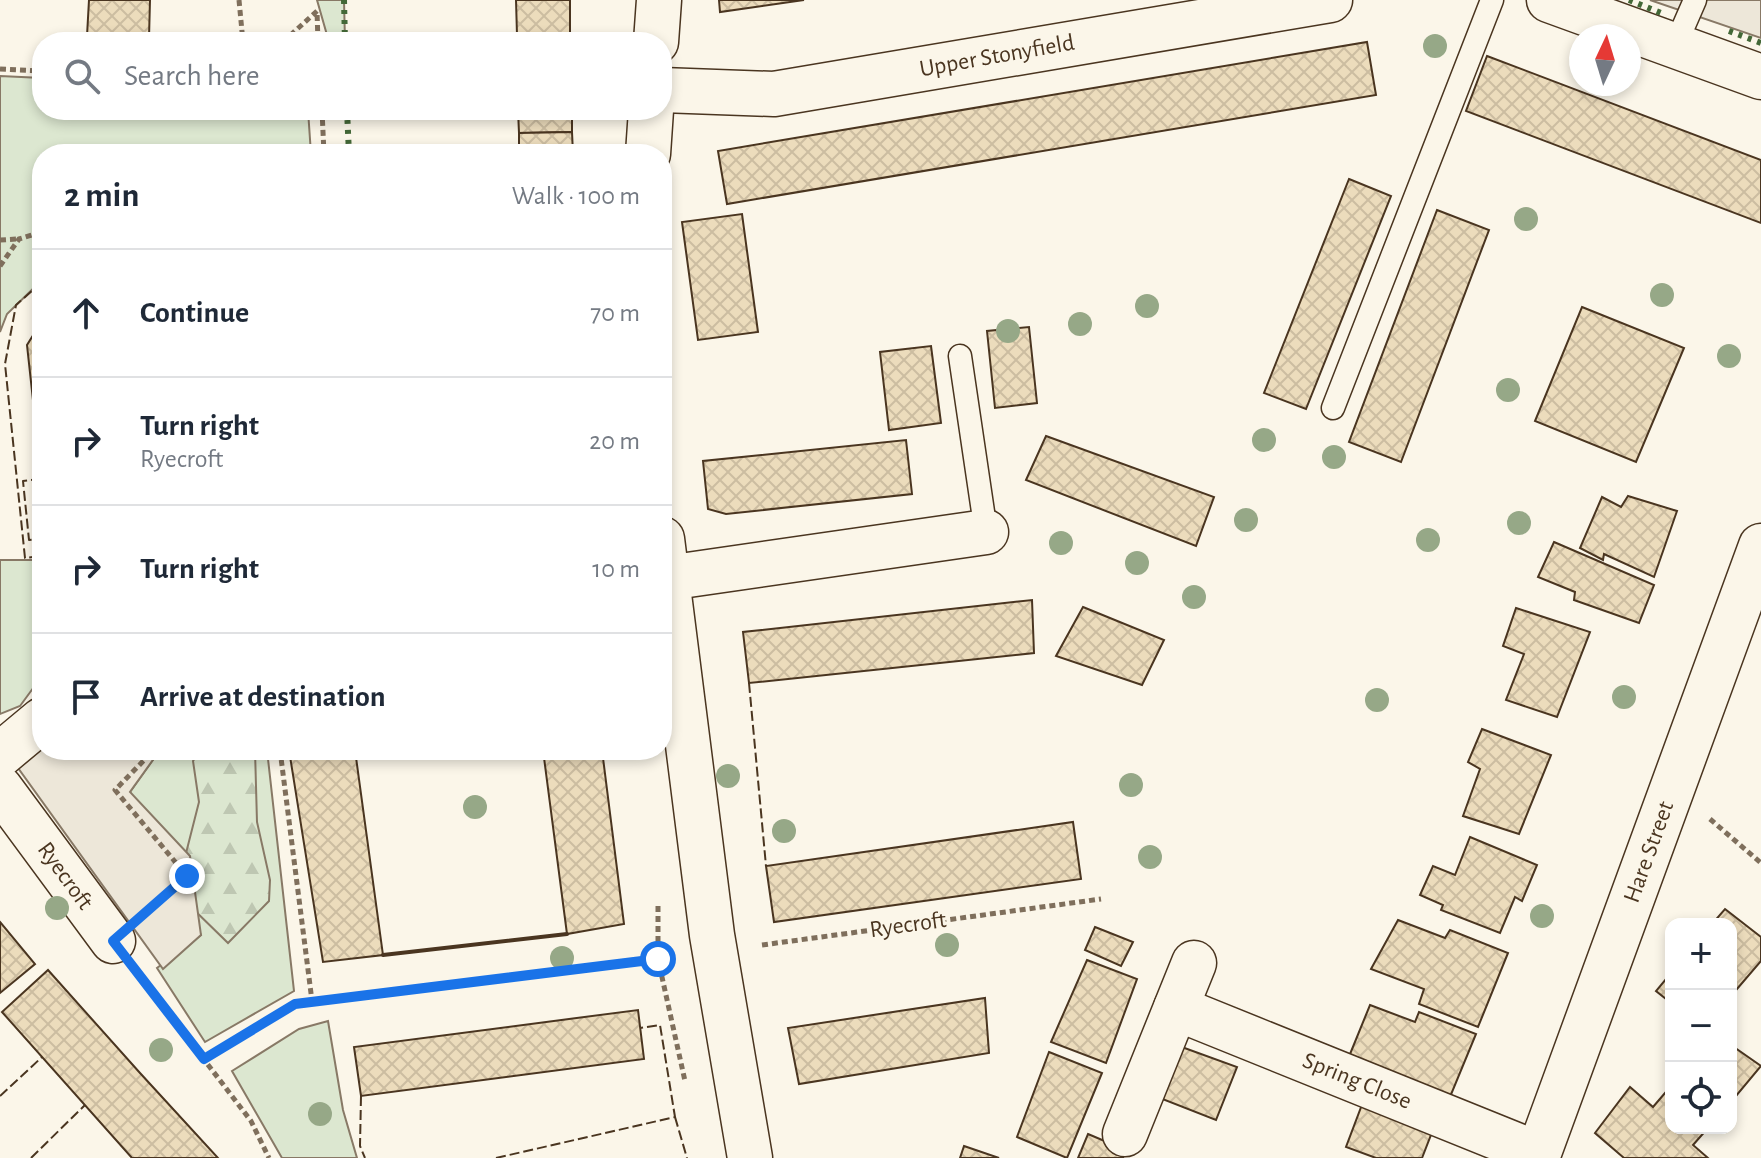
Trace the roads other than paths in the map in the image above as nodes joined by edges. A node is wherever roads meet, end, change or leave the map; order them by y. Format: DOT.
graph roads {
  1 [pos="659,0"];
  2 [pos="1330,0"];
  3 [pos="1492,0"];
  4 [pos="1549,0"];
  5 [pos="1695,0"];
  6 [pos="1261,6"];
  7 [pos="657,32"];
  8 [pos="1675,46"];
  9 [pos="1761,77"];
  10 [pos="672,90"];
  11 [pos="650,120"];
  12 [pos="649,144"];
  13 [pos="960,356"];
  14 [pos="1333,408"];
  15 [pos="986,532"];
  16 [pos="1761,546"];
  17 [pos="672,558"];
  18 [pos="672,620"];
  19 [pos="32,728"];
  20 [pos="0,755"];
  21 [pos="0,788"];
  22 [pos="113,941"];
  23 [pos="1194,963"];
  24 [pos="1176,1008"];
  25 [pos="1125,1134"];
  26 [pos="1538,1156"];
  27 [pos="750,1158"];
  1 -- 7 [label="street"];
  2 -- 6 [label="street, Upper Stonyfield"];
  3 -- 14 [label="lane"];
  4 -- 8 [label="street"];
  5 -- 8 [label="lane"];
  6 -- 10 [label="street, Upper Stonyfield"];
  8 -- 9 [label="street"];
  11 -- 12 [label="street"];
  13 -- 15 [label="lane"];
  15 -- 17 [label="street"];
  16 -- 26 [label="street, Hare Street"];
  18 -- 27 [label="street"];
  19 -- 20 [label="street"];
  21 -- 22 [label="street, Ryecroft"];
  23 -- 24 [label="street"];
  24 -- 25 [label="street"];
  24 -- 26 [label="street, Spring Close"];
}
